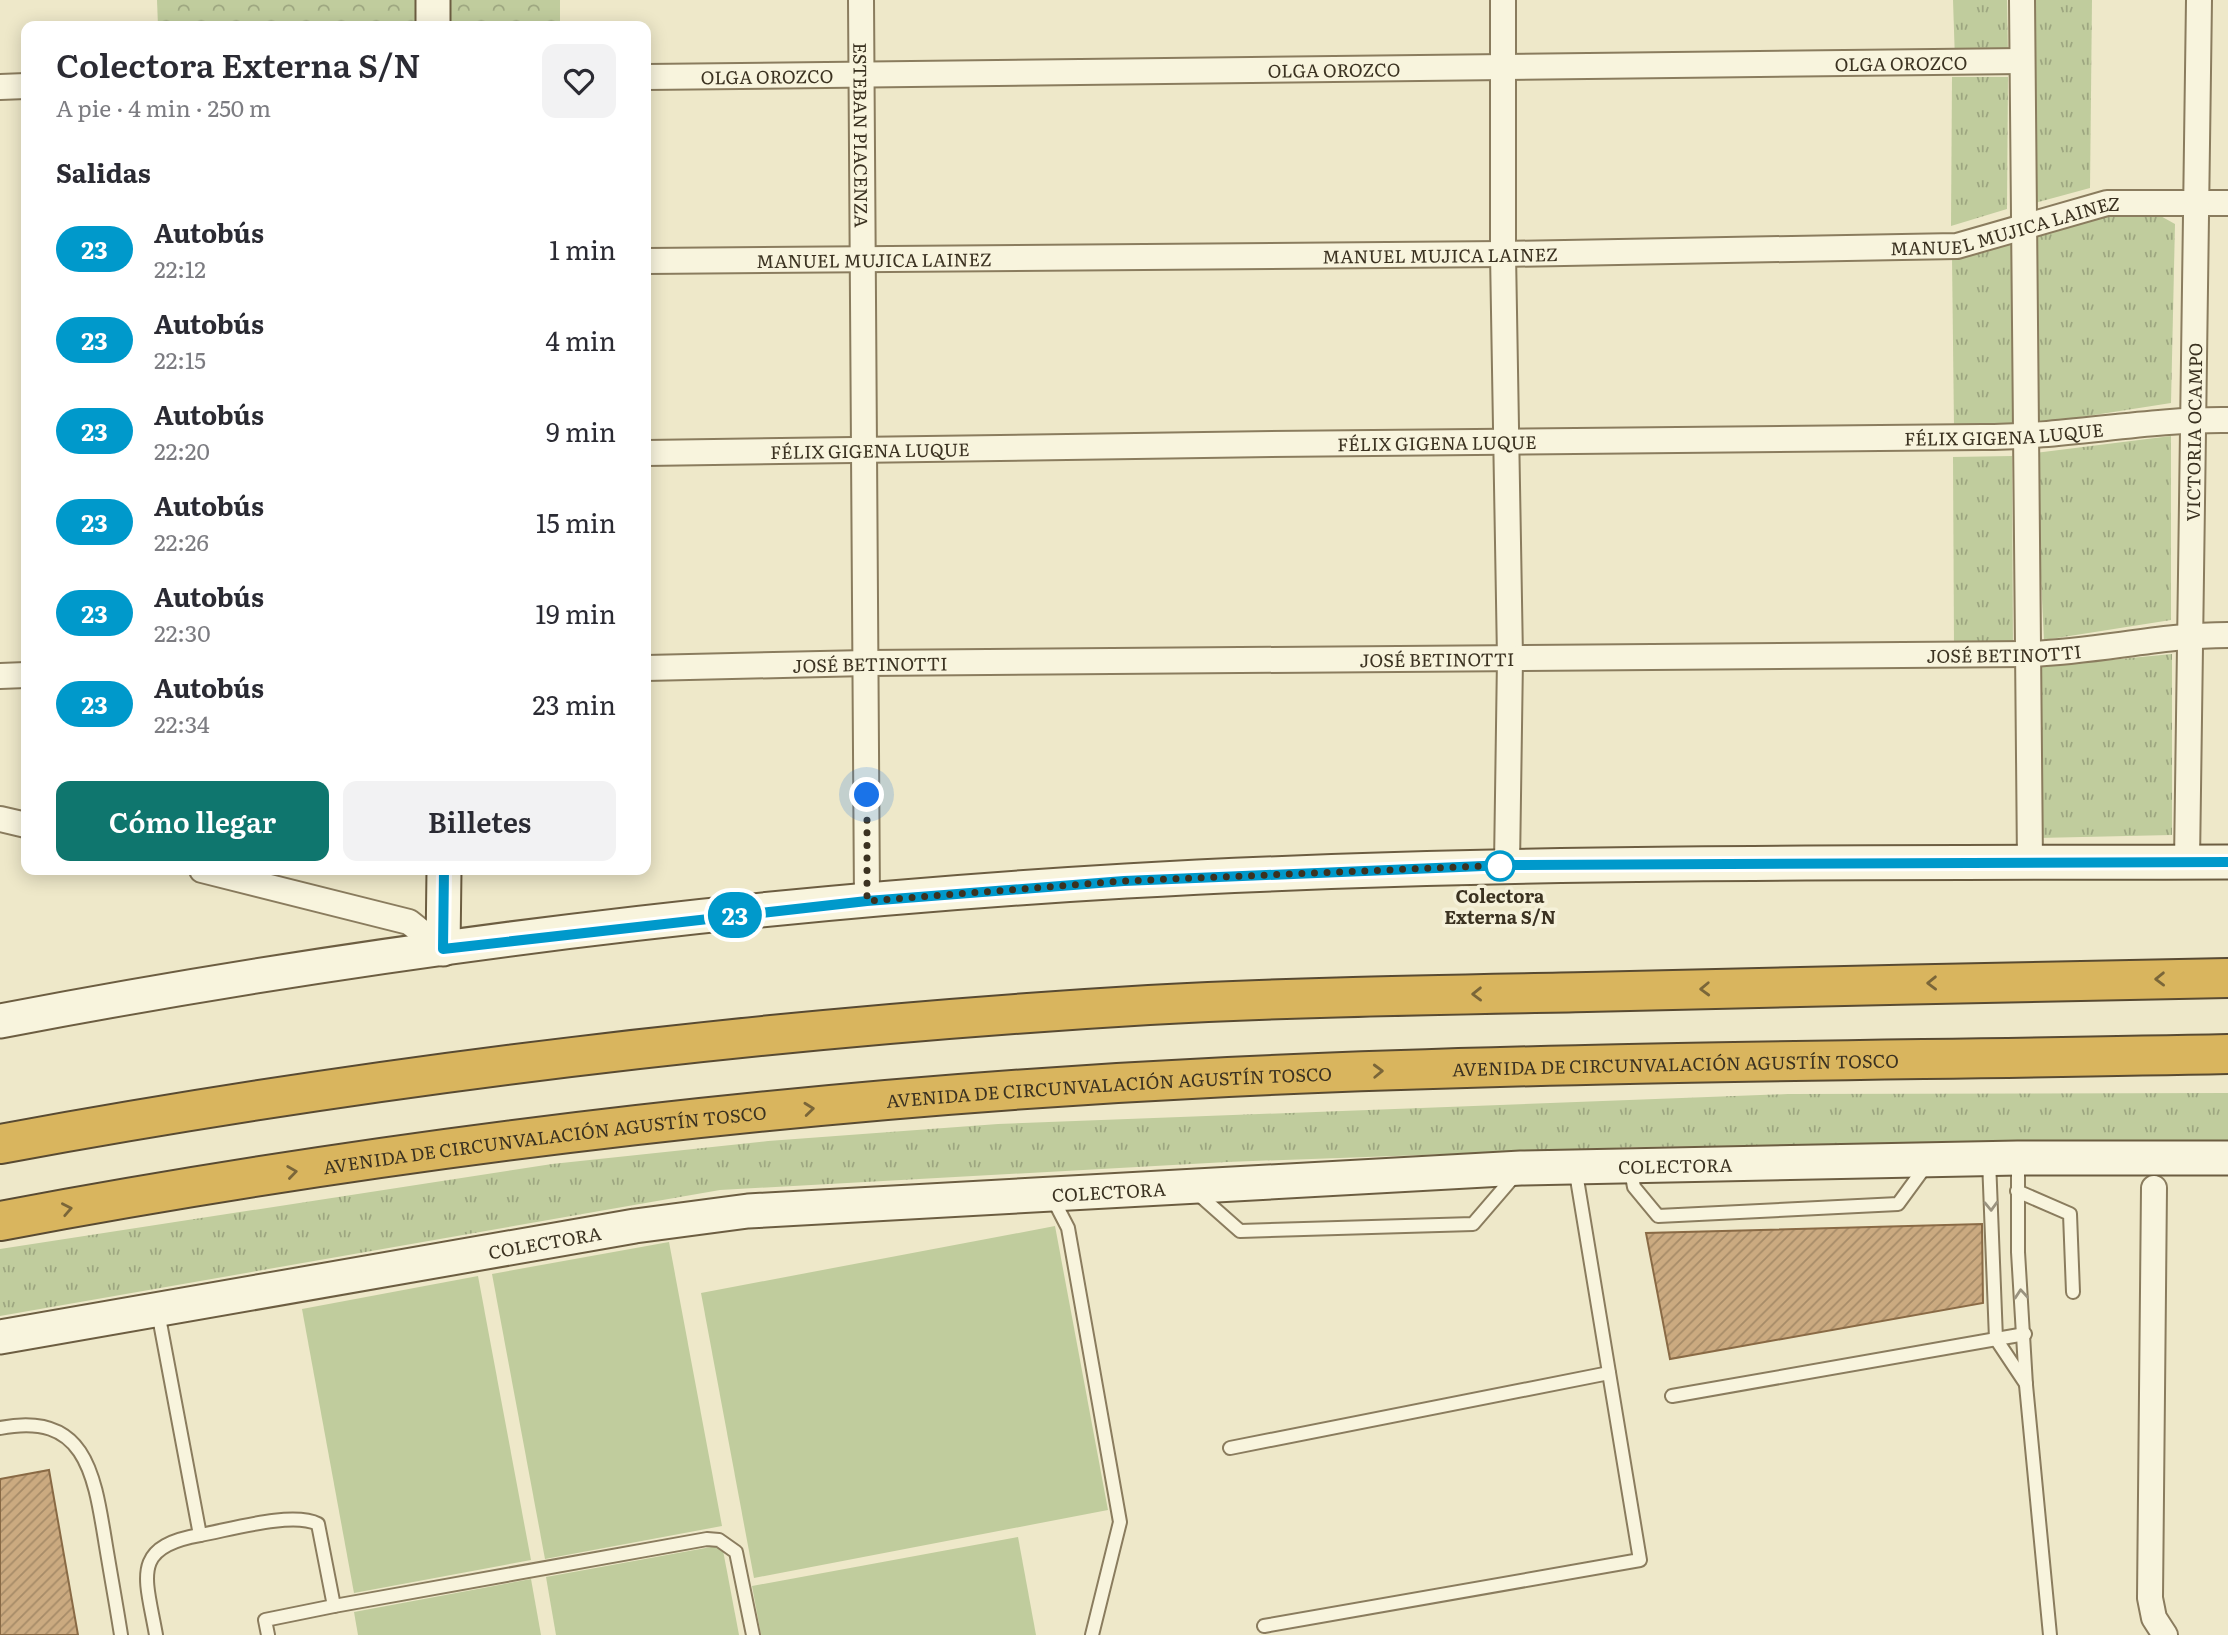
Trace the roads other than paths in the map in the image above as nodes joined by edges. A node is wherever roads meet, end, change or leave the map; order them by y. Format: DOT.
graph roads {
  1 [pos="433,0"];
  2 [pos="861,0"];
  3 [pos="1503,0"];
  4 [pos="2022,0"];
  5 [pos="2199,0"];
  6 [pos="433,21"];
  7 [pos="2022,61"];
  8 [pos="1504,69"];
  9 [pos="862,73"];
  10 [pos="651,77"];
  11 [pos="21,86"];
  12 [pos="0,87"];
  13 [pos="2197,203"];
  14 [pos="2228,203"];
  15 [pos="2022,227"];
  16 [pos="1503,254"];
  17 [pos="651,261"];
  18 [pos="864,261"];
  19 [pos="2193,420"];
  20 [pos="2228,420"];
  21 [pos="2027,437"];
  22 [pos="1507,440"];
  23 [pos="864,450"];
  24 [pos="651,453"];
  25 [pos="2190,635"];
  26 [pos="2228,635"];
  27 [pos="2028,654"];
  28 [pos="1510,658"];
  29 [pos="867,663"];
  30 [pos="651,668"];
  31 [pos="21,675"];
  32 [pos="0,676"];
  33 [pos="2187,862"];
  34 [pos="2228,862"];
  35 [pos="2030,863"];
  36 [pos="1507,865"];
  37 [pos="222,875"];
  38 [pos="444,875"];
  39 [pos="867,901"];
  40 [pos="443,949"];
  41 [pos="2228,978"];
  42 [pos="0,1021"];
  43 [pos="2228,1054"];
  44 [pos="0,1144"];
  45 [pos="2004,1158"];
  46 [pos="2228,1158"];
  47 [pos="1930,1160"];
  48 [pos="1630,1166"];
  49 [pos="1574,1167"];
  50 [pos="1521,1168"];
  51 [pos="1188,1186"];
  52 [pos="2154,1188"];
  53 [pos="2017,1191"];
  54 [pos="1050,1193"];
  55 [pos="0,1221"];
  56 [pos="2073,1292"];
  57 [pos="158,1312"];
  58 [pos="2025,1334"];
  59 [pos="0,1337"];
  60 [pos="1996,1339"];
  61 [pos="1609,1373"];
  62 [pos="2026,1385"];
  63 [pos="1672,1396"];
  64 [pos="0,1429"];
  65 [pos="1230,1448"];
  66 [pos="200,1535"];
  67 [pos="334,1606"];
  68 [pos="1264,1626"];
  69 [pos="121,1635"];
  70 [pos="156,1635"];
  71 [pos="268,1635"];
  72 [pos="753,1635"];
  73 [pos="1092,1635"];
  74 [pos="2050,1635"];
  75 [pos="2165,1635"];
  1 -- 6 [label="main road"];
  2 -- 9 [label="street, ESTEBAN PIACENZA"];
  3 -- 8 [label="street"];
  4 -- 7 [label="street"];
  5 -- 13 [label="street, VICTORIA OCAMPO"];
  7 -- 8 [label="street, OLGA OROZCO"];
  7 -- 15 [label="street"];
  8 -- 9 [label="street, OLGA OROZCO"];
  8 -- 16 [label="street"];
  9 -- 10 [label="street, OLGA OROZCO"];
  9 -- 18 [label="street, ESTEBAN PIACENZA"];
  11 -- 12 [label="street"];
  13 -- 14 [label="street, MANUEL MUJICA LAINEZ"];
  13 -- 15 [label="street, MANUEL MUJICA LAINEZ"];
  13 -- 19 [label="street, VICTORIA OCAMPO"];
  15 -- 16 [label="street, MANUEL MUJICA LAINEZ"];
  15 -- 21 [label="street"];
  16 -- 18 [label="street, MANUEL MUJICA LAINEZ"];
  16 -- 22 [label="street"];
  17 -- 18 [label="street, MANUEL MUJICA LAINEZ"];
  18 -- 23 [label="street, ESTEBAN PIACENZA"];
  19 -- 20 [label="street, FÉLIX GIGENA LUQUE"];
  19 -- 21 [label="street, FÉLIX GIGENA LUQUE"];
  19 -- 25 [label="street, VICTORIA OCAMPO"];
  21 -- 22 [label="street, FÉLIX GIGENA LUQUE"];
  21 -- 27 [label="street"];
  22 -- 23 [label="street, FÉLIX GIGENA LUQUE"];
  22 -- 28 [label="street"];
  23 -- 24 [label="street, FÉLIX GIGENA LUQUE"];
  23 -- 29 [label="street, ESTEBAN PIACENZA"];
  25 -- 26 [label="street, JOSÉ BETINOTTI"];
  25 -- 27 [label="street, JOSÉ BETINOTTI"];
  25 -- 33 [label="street, VICTORIA OCAMPO"];
  27 -- 28 [label="street, JOSÉ BETINOTTI"];
  27 -- 35 [label="street"];
  28 -- 29 [label="street, JOSÉ BETINOTTI"];
  28 -- 36 [label="street"];
  29 -- 30 [label="street, JOSÉ BETINOTTI"];
  29 -- 39 [label="street, ESTEBAN PIACENZA"];
  31 -- 32 [label="street"];
  33 -- 34 [label="main road"];
  33 -- 35 [label="main road"];
  35 -- 36 [label="main road"];
  36 -- 39 [label="main road"];
  37 -- 40 [label="street"];
  38 -- 40 [label="main road"];
  39 -- 40 [label="main road"];
  40 -- 42 [label="main road"];
  41 -- 44 [label="highway, one-way"];
  55 -- 43 [label="highway, AVENIDA DE CIRCUNVALACIÓN AGUSTÍN TOSCO, one-way"];
  45 -- 46 [label="main road, COLECTORA"];
  45 -- 47 [label="main road, COLECTORA"];
  45 -- 53 [label="lane"];
  45 -- 60 [label="lane, one-way"];
  47 -- 48 [label="main road, COLECTORA"];
  47 -- 48 [label="lane"];
  48 -- 49 [label="main road, COLECTORA"];
  49 -- 50 [label="main road, COLECTORA"];
  49 -- 61 [label="lane"];
  50 -- 51 [label="main road, COLECTORA"];
  50 -- 51 [label="lane"];
  51 -- 54 [label="main road, COLECTORA"];
  52 -- 75 [label="street"];
  53 -- 56 [label="lane"];
  58 -- 53 [label="lane, one-way"];
  54 -- 57 [label="main road, COLECTORA"];
  54 -- 73 [label="lane"];
  57 -- 59 [label="main road, COLECTORA"];
  57 -- 66 [label="lane"];
  58 -- 60 [label="lane"];
  58 -- 62 [label="lane"];
  60 -- 62 [label="lane"];
  60 -- 63 [label="lane"];
  61 -- 65 [label="lane"];
  61 -- 68 [label="lane"];
  62 -- 74 [label="lane"];
  64 -- 69 [label="lane"];
  66 -- 67 [label="lane"];
  66 -- 70 [label="lane"];
  67 -- 71 [label="lane"];
  67 -- 72 [label="lane"];
}
